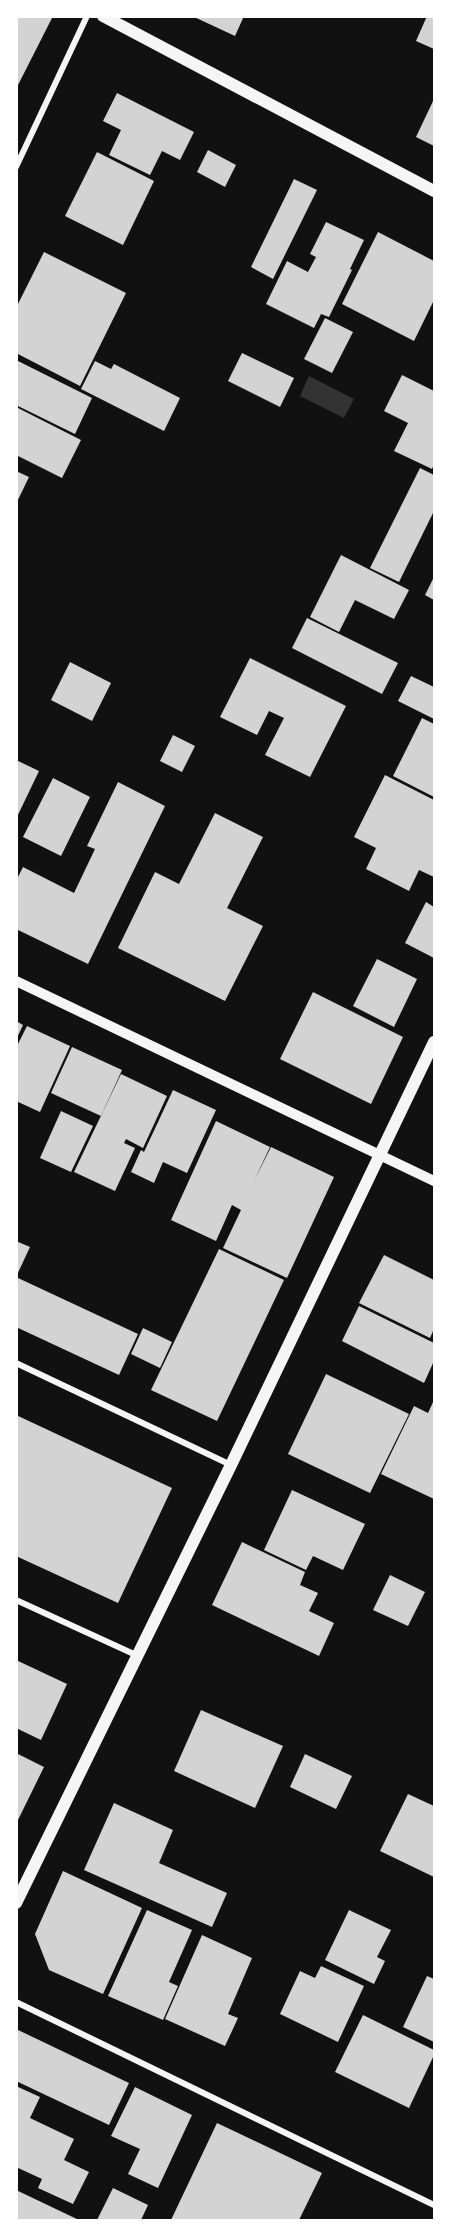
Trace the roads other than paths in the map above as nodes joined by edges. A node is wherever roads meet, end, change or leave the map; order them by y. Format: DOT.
graph roads {
  1 [pos="87,16"];
  2 [pos="103,16"];
  3 [pos="16,166"];
  4 [pos="435,191"];
  5 [pos="16,981"];
  6 [pos="435,1042"];
  7 [pos="378,1155"];
  8 [pos="435,1181"];
  9 [pos="16,1363"];
  10 [pos="231,1465"];
  11 [pos="16,1600"];
  12 [pos="136,1655"];
  13 [pos="16,1903"];
  14 [pos="16,2002"];
  15 [pos="435,2205"];
  1 -- 3 [label="street"];
  2 -- 4 [label="main road"];
  5 -- 7 [label="street"];
  6 -- 7 [label="main road"];
  7 -- 8 [label="street"];
  7 -- 10 [label="main road"];
  9 -- 10 [label="street"];
  10 -- 12 [label="main road"];
  11 -- 12 [label="street"];
  12 -- 13 [label="main road"];
  14 -- 15 [label="street"];
}
